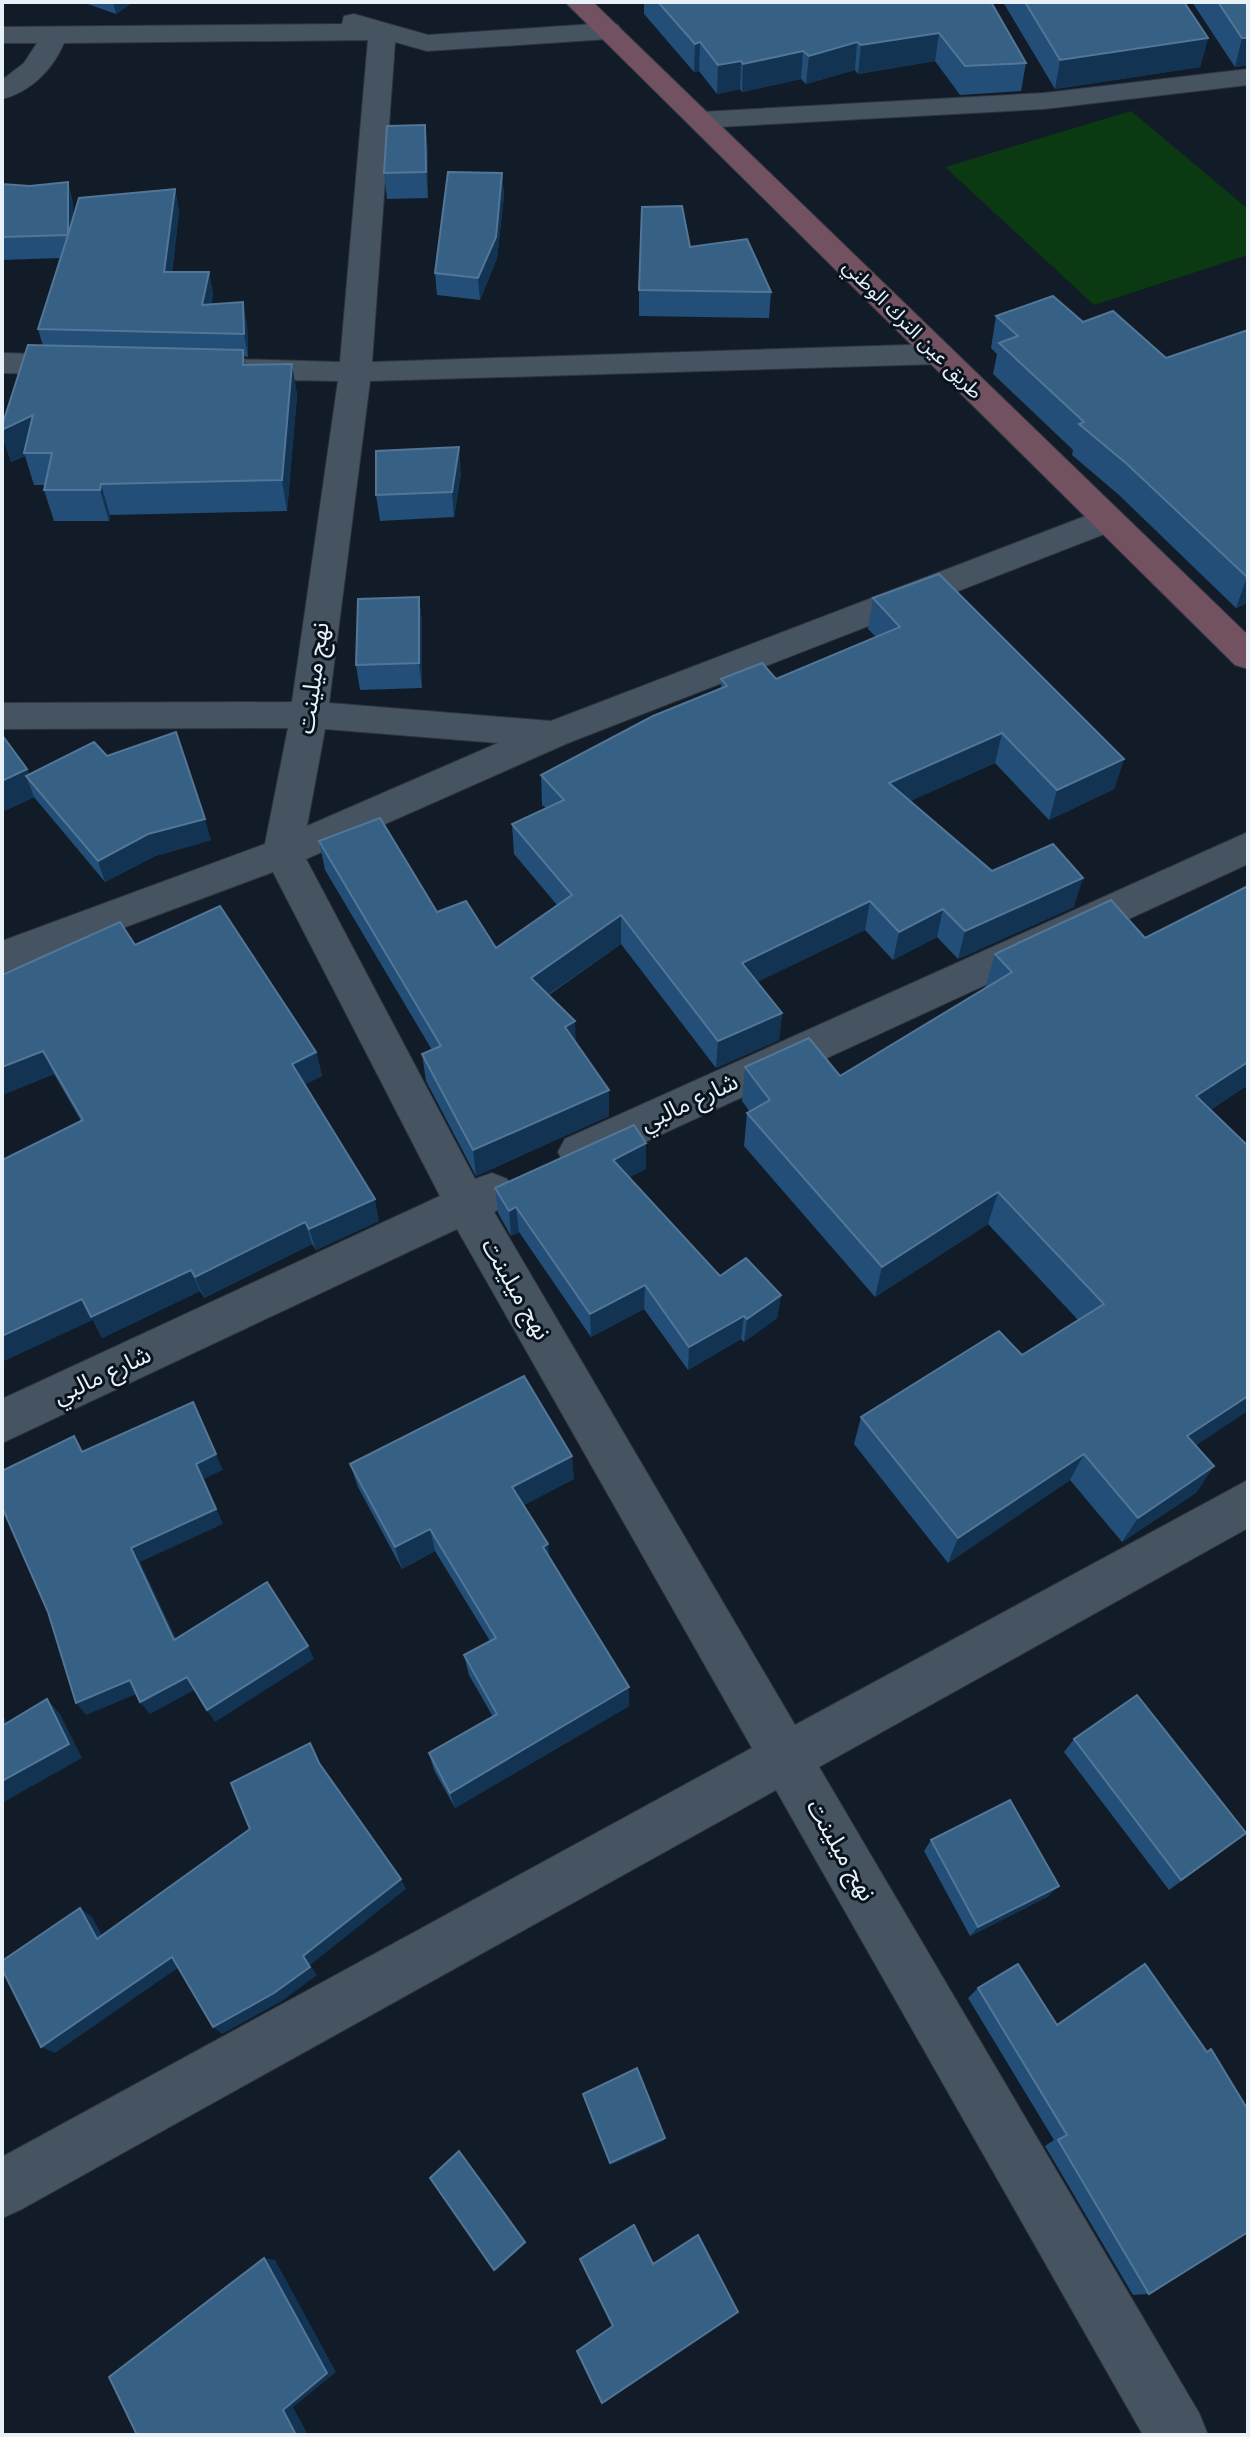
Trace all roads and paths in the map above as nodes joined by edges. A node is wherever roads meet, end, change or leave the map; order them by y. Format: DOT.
graph roads {
  1 [pos="313,7"];
  2 [pos="546,12"];
  3 [pos="595,13"];
  4 [pos="382,32"];
  5 [pos="2,35"];
  6 [pos="53,35"];
  7 [pos="509,39"];
  8 [pos="1208,54"];
  9 [pos="1030,76"];
  10 [pos="1236,78"];
  11 [pos="2,91"];
  12 [pos="1044,101"];
  13 [pos="701,120"];
  14 [pos="939,354"];
  15 [pos="2,363"];
  16 [pos="109,366"];
  17 [pos="201,368"];
  18 [pos="355,372"];
  19 [pos="1108,520"];
  20 [pos="1248,656"];
  21 [pos="309,715"];
  22 [pos="2,716"];
  23 [pos="555,734"];
  24 [pos="1248,847"];
  25 [pos="283,853"];
  26 [pos="2,957"];
  27 [pos="466,1204"];
  28 [pos="2,1422"];
  29 [pos="1248,1503"];
  30 [pos="787,1757"];
  31 [pos="2,2189"];
  32 [pos="1177,2435"];
  1 -- 4 [label="street"];
  2 -- 7 [label="street"];
  3 -- 7 [label="street"];
  3 -- 13 [label="main road, طريق عين الترك الوطني"];
  4 -- 6 [label="street"];
  4 -- 7 [label="street"];
  4 -- 18 [label="street, نهج ميلينت"];
  5 -- 6 [label="street"];
  6 -- 11 [label="street"];
  8 -- 10 [label="street"];
  9 -- 12 [label="street"];
  10 -- 12 [label="street"];
  12 -- 13 [label="street"];
  13 -- 14 [label="main road, طريق عين الترك الوطني"];
  14 -- 18 [label="street"];
  14 -- 19 [label="main road, طريق عين الترك الوطني"];
  15 -- 16 [label="street"];
  17 -- 18 [label="street"];
  18 -- 21 [label="street, نهج ميلينت"];
  19 -- 20 [label="main road, طريق عين الترك الوطني"];
  19 -- 23 [label="street"];
  21 -- 22 [label="street"];
  21 -- 23 [label="street"];
  21 -- 25 [label="street, نهج ميلينت"];
  23 -- 25 [label="street"];
  24 -- 27 [label="street, شارع مالبي"];
  25 -- 26 [label="street"];
  25 -- 27 [label="street, نهج ميلينت"];
  27 -- 28 [label="street, شارع مالبي"];
  27 -- 30 [label="street, نهج ميلينت"];
  29 -- 30 [label="street"];
  30 -- 31 [label="street"];
  30 -- 32 [label="street, نهج ميلينت"];
}
